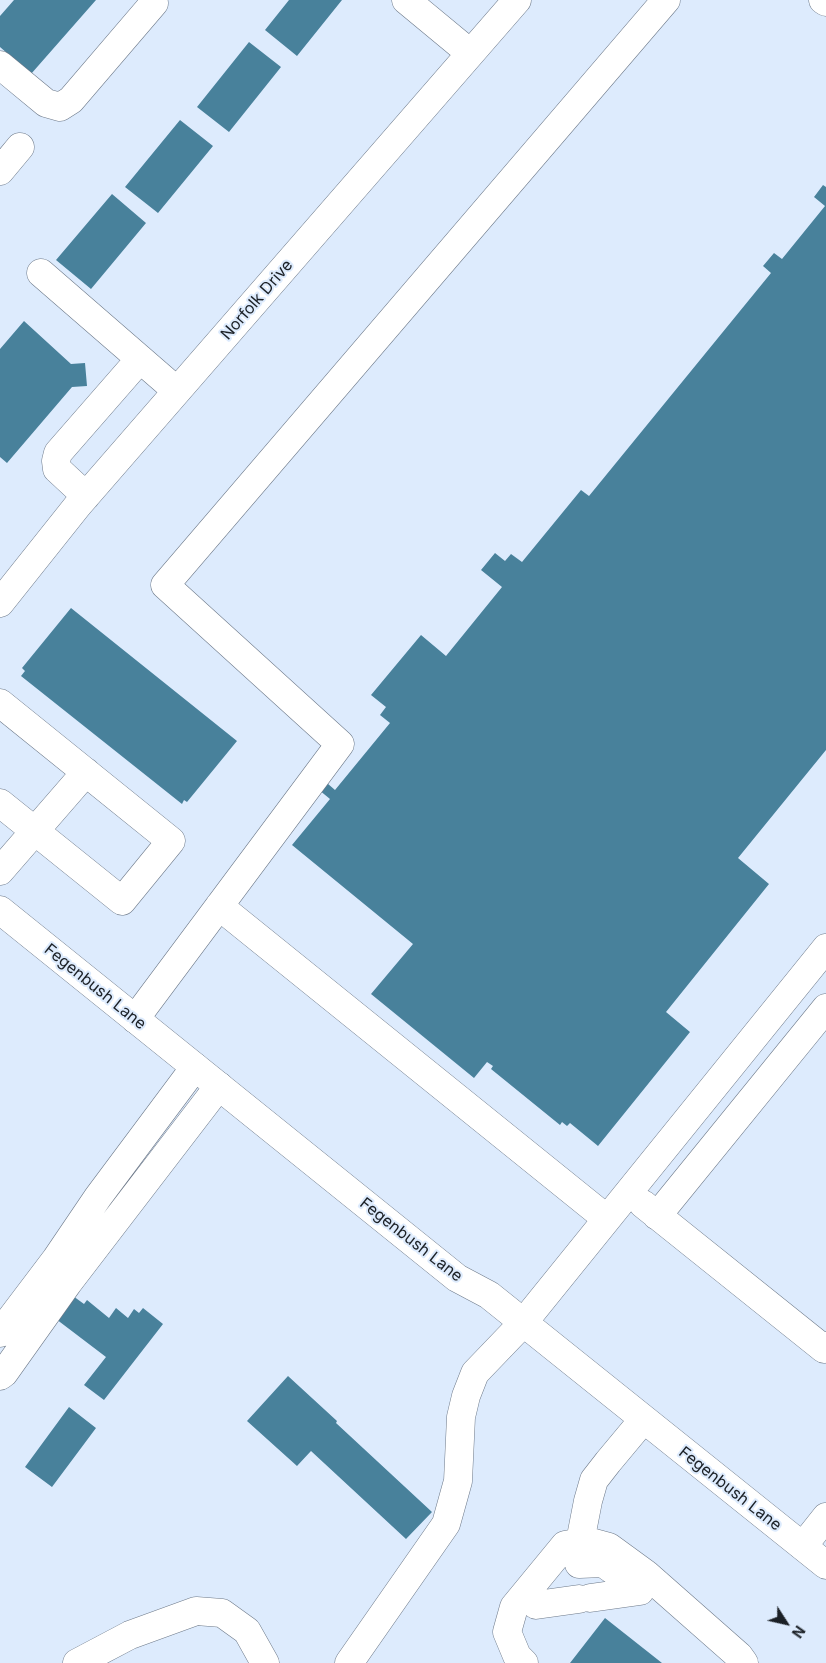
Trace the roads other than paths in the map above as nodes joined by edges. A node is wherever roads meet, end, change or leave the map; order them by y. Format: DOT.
graph roads {
  1 [pos="406,0"];
  2 [pos="517,0"];
  3 [pos="666,0"];
  4 [pos="154,3"];
  5 [pos="470,53"];
  6 [pos="0,65"];
  7 [pos="20,147"];
  8 [pos="0,171"];
  9 [pos="41,273"];
  10 [pos="140,359"];
  11 [pos="177,391"];
  12 [pos="86,496"];
  13 [pos="0,603"];
  14 [pos="0,703"];
  15 [pos="86,772"];
  16 [pos="0,803"];
  17 [pos="34,831"];
  18 [pos="0,871"];
  19 [pos="219,906"];
  20 [pos="0,910"];
  21 [pos="826,948"];
  22 [pos="826,1008"];
  23 [pos="135,1019"];
  24 [pos="195,1067"];
  25 [pos="219,1086"];
  26 [pos="628,1193"];
  27 [pos="657,1216"];
  28 [pos="607,1219"];
  29 [pos="523,1323"];
  30 [pos="0,1333"];
  31 [pos="826,1346"];
  32 [pos="0,1376"];
  33 [pos="644,1420"];
  34 [pos="826,1517"];
  35 [pos="803,1546"];
  36 [pos="576,1559"];
  37 [pos="826,1566"];
  38 [pos="640,1591"];
  39 [pos="536,1605"];
  40 [pos="705,1625"];
  41 [pos="77,1663"];
  42 [pos="265,1663"];
  43 [pos="349,1663"];
  44 [pos="524,1663"];
  45 [pos="541,1663"];
  46 [pos="744,1663"];
  1 -- 5 [label="main road"];
  2 -- 5 [label="main road, Norfolk Drive"];
  3 -- 19 [label="main road"];
  4 -- 6 [label="main road"];
  5 -- 11 [label="main road, Norfolk Drive"];
  7 -- 8 [label="main road"];
  9 -- 10 [label="main road"];
  10 -- 11 [label="main road"];
  10 -- 12 [label="main road"];
  11 -- 12 [label="main road, Norfolk Drive"];
  12 -- 13 [label="main road, Norfolk Drive"];
  14 -- 15 [label="main road"];
  15 -- 17 [label="main road"];
  15 -- 17 [label="main road"];
  16 -- 17 [label="main road"];
  17 -- 18 [label="main road"];
  19 -- 23 [label="main road"];
  19 -- 28 [label="main road"];
  20 -- 23 [label="main road, Fegenbush Lane"];
  21 -- 26 [label="main road"];
  22 -- 27 [label="main road"];
  23 -- 24 [label="main road, Fegenbush Lane"];
  24 -- 25 [label="main road, Fegenbush Lane"];
  24 -- 30 [label="main road"];
  25 -- 29 [label="main road, Fegenbush Lane"];
  25 -- 32 [label="main road"];
  26 -- 27 [label="main road"];
  26 -- 28 [label="main road"];
  27 -- 31 [label="main road"];
  28 -- 29 [label="main road"];
  29 -- 33 [label="main road, Fegenbush Lane"];
  29 -- 43 [label="main road"];
  33 -- 35 [label="main road, Fegenbush Lane"];
  33 -- 36 [label="main road"];
  34 -- 35 [label="main road"];
  35 -- 37 [label="main road, Fegenbush Lane"];
  36 -- 38 [label="main road"];
  36 -- 39 [label="main road"];
  36 -- 40 [label="main road"];
  36 -- 44 [label="main road"];
  38 -- 39 [label="main road"];
  38 -- 40 [label="main road"];
  39 -- 45 [label="main road"];
  40 -- 46 [label="main road"];
  41 -- 42 [label="main road"];
}
